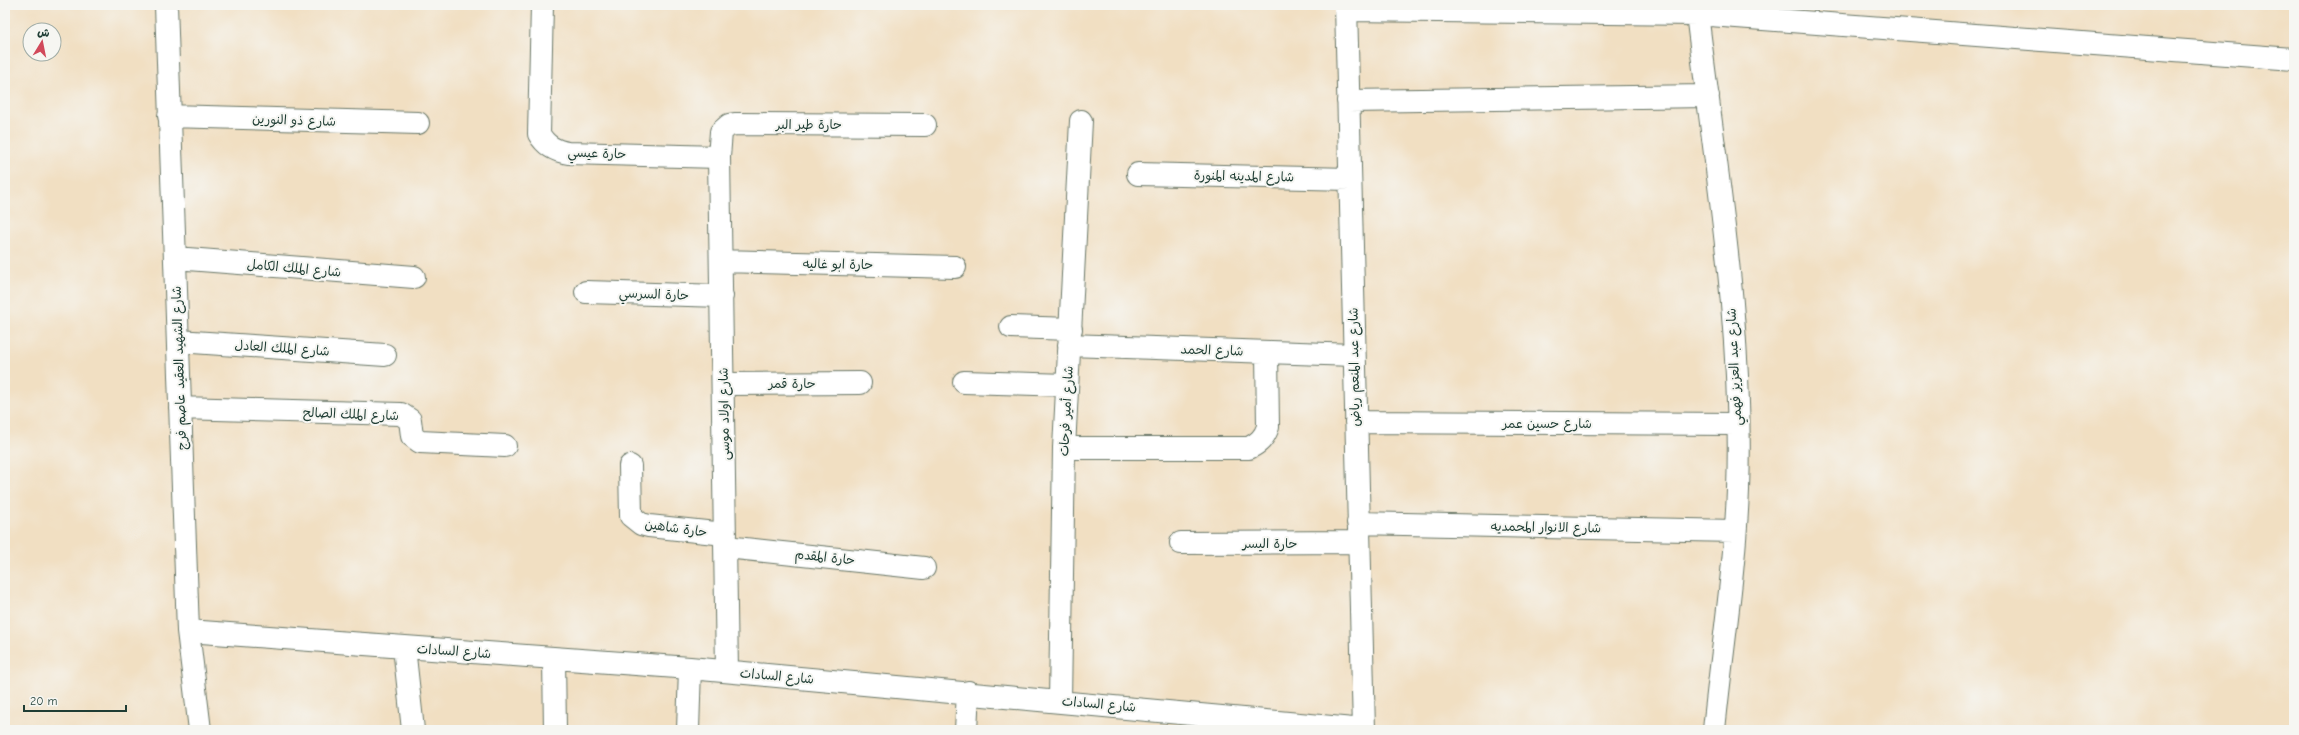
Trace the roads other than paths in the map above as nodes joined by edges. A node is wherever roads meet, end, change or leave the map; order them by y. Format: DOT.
graph roads {
  1 [pos="166,5"];
  2 [pos="542,5"];
  3 [pos="1346,8"];
  4 [pos="1697,10"];
  5 [pos="2294,59"];
  6 [pos="1708,96"];
  7 [pos="1348,101"];
  8 [pos="169,116"];
  9 [pos="1081,121"];
  10 [pos="418,123"];
  11 [pos="925,125"];
  12 [pos="719,157"];
  13 [pos="1138,174"];
  14 [pos="1350,179"];
  15 [pos="175,258"];
  16 [pos="721,261"];
  17 [pos="955,267"];
  18 [pos="414,278"];
  19 [pos="586,292"];
  20 [pos="722,296"];
  21 [pos="1011,327"];
  22 [pos="1070,337"];
  23 [pos="178,341"];
  24 [pos="1267,352"];
  25 [pos="385,355"];
  26 [pos="1354,355"];
  27 [pos="964,382"];
  28 [pos="860,383"];
  29 [pos="723,384"];
  30 [pos="1067,385"];
  31 [pos="180,408"];
  32 [pos="1356,422"];
  33 [pos="1738,424"];
  34 [pos="505,446"];
  35 [pos="1064,448"];
  36 [pos="630,466"];
  37 [pos="1735,530"];
  38 [pos="1358,533"];
  39 [pos="726,541"];
  40 [pos="1181,543"];
  41 [pos="924,568"];
  42 [pos="188,631"];
  43 [pos="404,647"];
  44 [pos="554,658"];
  45 [pos="690,668"];
  46 [pos="727,671"];
  47 [pos="968,692"];
  48 [pos="1060,701"];
  49 [pos="1276,725"];
  50 [pos="200,730"];
  51 [pos="413,730"];
  52 [pos="555,730"];
  53 [pos="688,730"];
  54 [pos="966,730"];
  55 [pos="1364,730"];
  56 [pos="1714,730"];
  1 -- 8 [label="street, شارع الشهيد العقيد عاصم فرج"];
  2 -- 12 [label="street, حارة عيسي"];
  3 -- 4 [label="street"];
  3 -- 7 [label="street, شارع عبد المنعم رياض"];
  4 -- 5 [label="street"];
  4 -- 6 [label="street, شارع عبد العزيز فهمي"];
  6 -- 7 [label="street"];
  6 -- 33 [label="street, شارع عبد العزيز فهمي"];
  7 -- 14 [label="street, شارع عبد المنعم رياض"];
  8 -- 10 [label="street, شارع ذو النورين"];
  8 -- 15 [label="street, شارع الشهيد العقيد عاصم فرج"];
  9 -- 22 [label="street, شارع أمير فرحات"];
  11 -- 12 [label="street, حارة طير البر"];
  12 -- 16 [label="street, شارع اولاد موسى"];
  13 -- 14 [label="street, شارع المدينه المنورة"];
  14 -- 26 [label="street, شارع عبد المنعم رياض"];
  15 -- 18 [label="street, شارع الملك الكامل"];
  15 -- 23 [label="street, شارع الشهيد العقيد عاصم فرج"];
  16 -- 17 [label="street, حارة ابو غاليه"];
  16 -- 20 [label="street, شارع اولاد موسى"];
  19 -- 20 [label="street, حارة السرسي"];
  20 -- 29 [label="street, شارع اولاد موسى"];
  21 -- 22 [label="street, شارع الحمد"];
  22 -- 24 [label="street, شارع الحمد"];
  22 -- 30 [label="street, شارع أمير فرحات"];
  23 -- 25 [label="street, شارع الملك العادل"];
  23 -- 31 [label="street, شارع الشهيد العقيد عاصم فرج"];
  24 -- 26 [label="street, شارع الحمد"];
  24 -- 35 [label="street"];
  26 -- 32 [label="street, شارع عبد المنعم رياض"];
  27 -- 30 [label="street"];
  28 -- 29 [label="street, حارة قمر"];
  29 -- 39 [label="street, شارع اولاد موسى"];
  30 -- 35 [label="street, شارع أمير فرحات"];
  31 -- 34 [label="street, شارع الملك الصالح"];
  31 -- 42 [label="street, شارع الشهيد العقيد عاصم فرج"];
  32 -- 33 [label="street, شارع حسين عمر"];
  32 -- 38 [label="street, شارع عبد المنعم رياض"];
  33 -- 37 [label="street, شارع عبد العزيز فهمي"];
  35 -- 48 [label="street, شارع أمير فرحات"];
  36 -- 39 [label="street, حارة شاهين"];
  37 -- 38 [label="street, شارع الانوار المحمديه"];
  37 -- 56 [label="street, شارع عبد العزيز فهمي"];
  38 -- 40 [label="street, حارة اليسر"];
  38 -- 55 [label="street, شارع عبد المنعم رياض"];
  39 -- 41 [label="street, حارة المقدم"];
  39 -- 46 [label="street, شارع اولاد موسى"];
  42 -- 43 [label="street, شارع السادات"];
  42 -- 50 [label="street, شارع الشهيد العقيد عاصم فرج"];
  43 -- 44 [label="street, شارع السادات"];
  43 -- 51 [label="street"];
  44 -- 45 [label="street, شارع السادات"];
  44 -- 52 [label="street"];
  45 -- 46 [label="street, شارع السادات"];
  45 -- 53 [label="street"];
  46 -- 47 [label="street, شارع السادات"];
  47 -- 48 [label="street, شارع السادات"];
  47 -- 54 [label="street"];
  48 -- 49 [label="street, شارع السادات"];
  49 -- 55 [label="street, شارع السادات"];
}
